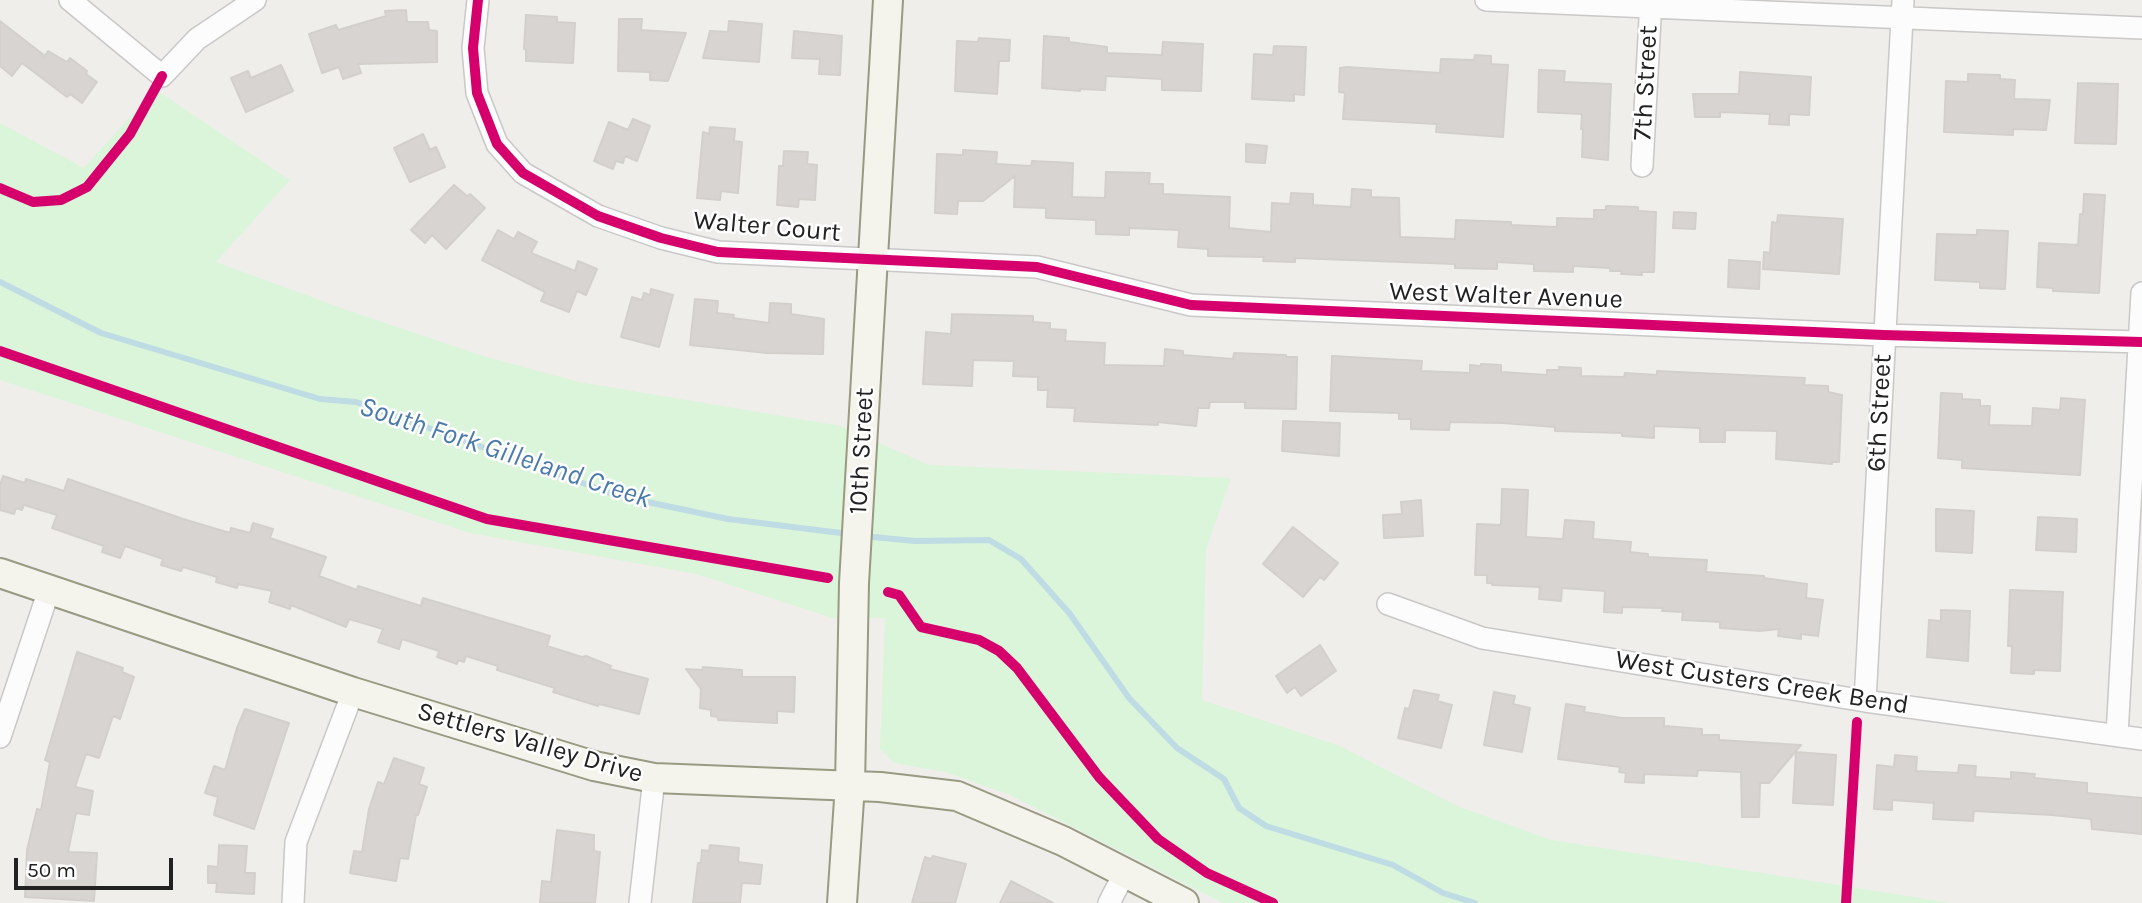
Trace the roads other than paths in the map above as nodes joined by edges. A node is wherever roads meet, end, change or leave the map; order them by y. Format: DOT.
graph roads {
  1 [pos="70,0"];
  2 [pos="255,0"];
  3 [pos="478,0"];
  4 [pos="888,0"];
  5 [pos="1486,0"];
  6 [pos="1650,3"];
  7 [pos="1903,9"];
  8 [pos="2142,28"];
  9 [pos="1642,166"];
  10 [pos="873,259"];
  11 [pos="2142,293"];
  12 [pos="1884,335"];
  13 [pos="2141,342"];
  14 [pos="0,573"];
  15 [pos="49,590"];
  16 [pos="1388,604"];
  17 [pos="353,692"];
  18 [pos="1865,701"];
  19 [pos="2117,736"];
  20 [pos="0,737"];
  21 [pos="2142,739"];
  22 [pos="654,778"];
  23 [pos="850,785"];
  24 [pos="1125,872"];
  25 [pos="293,903"];
  26 [pos="640,903"];
  27 [pos="842,903"];
  28 [pos="1109,903"];
  29 [pos="1184,903"];
  1 -- 2 [label="street"];
  3 -- 10 [label="street, Walter Court"];
  4 -- 10 [label="street, 10th Street"];
  5 -- 6 [label="street"];
  6 -- 7 [label="street"];
  6 -- 9 [label="street, 7th Street"];
  7 -- 8 [label="street"];
  7 -- 12 [label="street, 6th Street"];
  10 -- 12 [label="street, West Walter Avenue"];
  10 -- 23 [label="street, 10th Street"];
  11 -- 13 [label="street"];
  12 -- 13 [label="street, West Walter Avenue"];
  12 -- 18 [label="street, 6th Street"];
  13 -- 19 [label="street"];
  14 -- 15 [label="street, Settlers Valley Drive"];
  15 -- 17 [label="street, Settlers Valley Drive"];
  15 -- 20 [label="street"];
  16 -- 18 [label="street, West Custers Creek Bend"];
  17 -- 22 [label="street, Settlers Valley Drive"];
  17 -- 25 [label="street"];
  18 -- 19 [label="street, West Custers Creek Bend"];
  19 -- 21 [label="street, West Custers Creek Bend"];
  22 -- 23 [label="street, Settlers Valley Drive"];
  22 -- 26 [label="street"];
  23 -- 24 [label="street, Settlers Valley Drive"];
  23 -- 27 [label="street, 10th Street"];
  24 -- 28 [label="street"];
  24 -- 29 [label="street, Settlers Valley Drive"];
}
